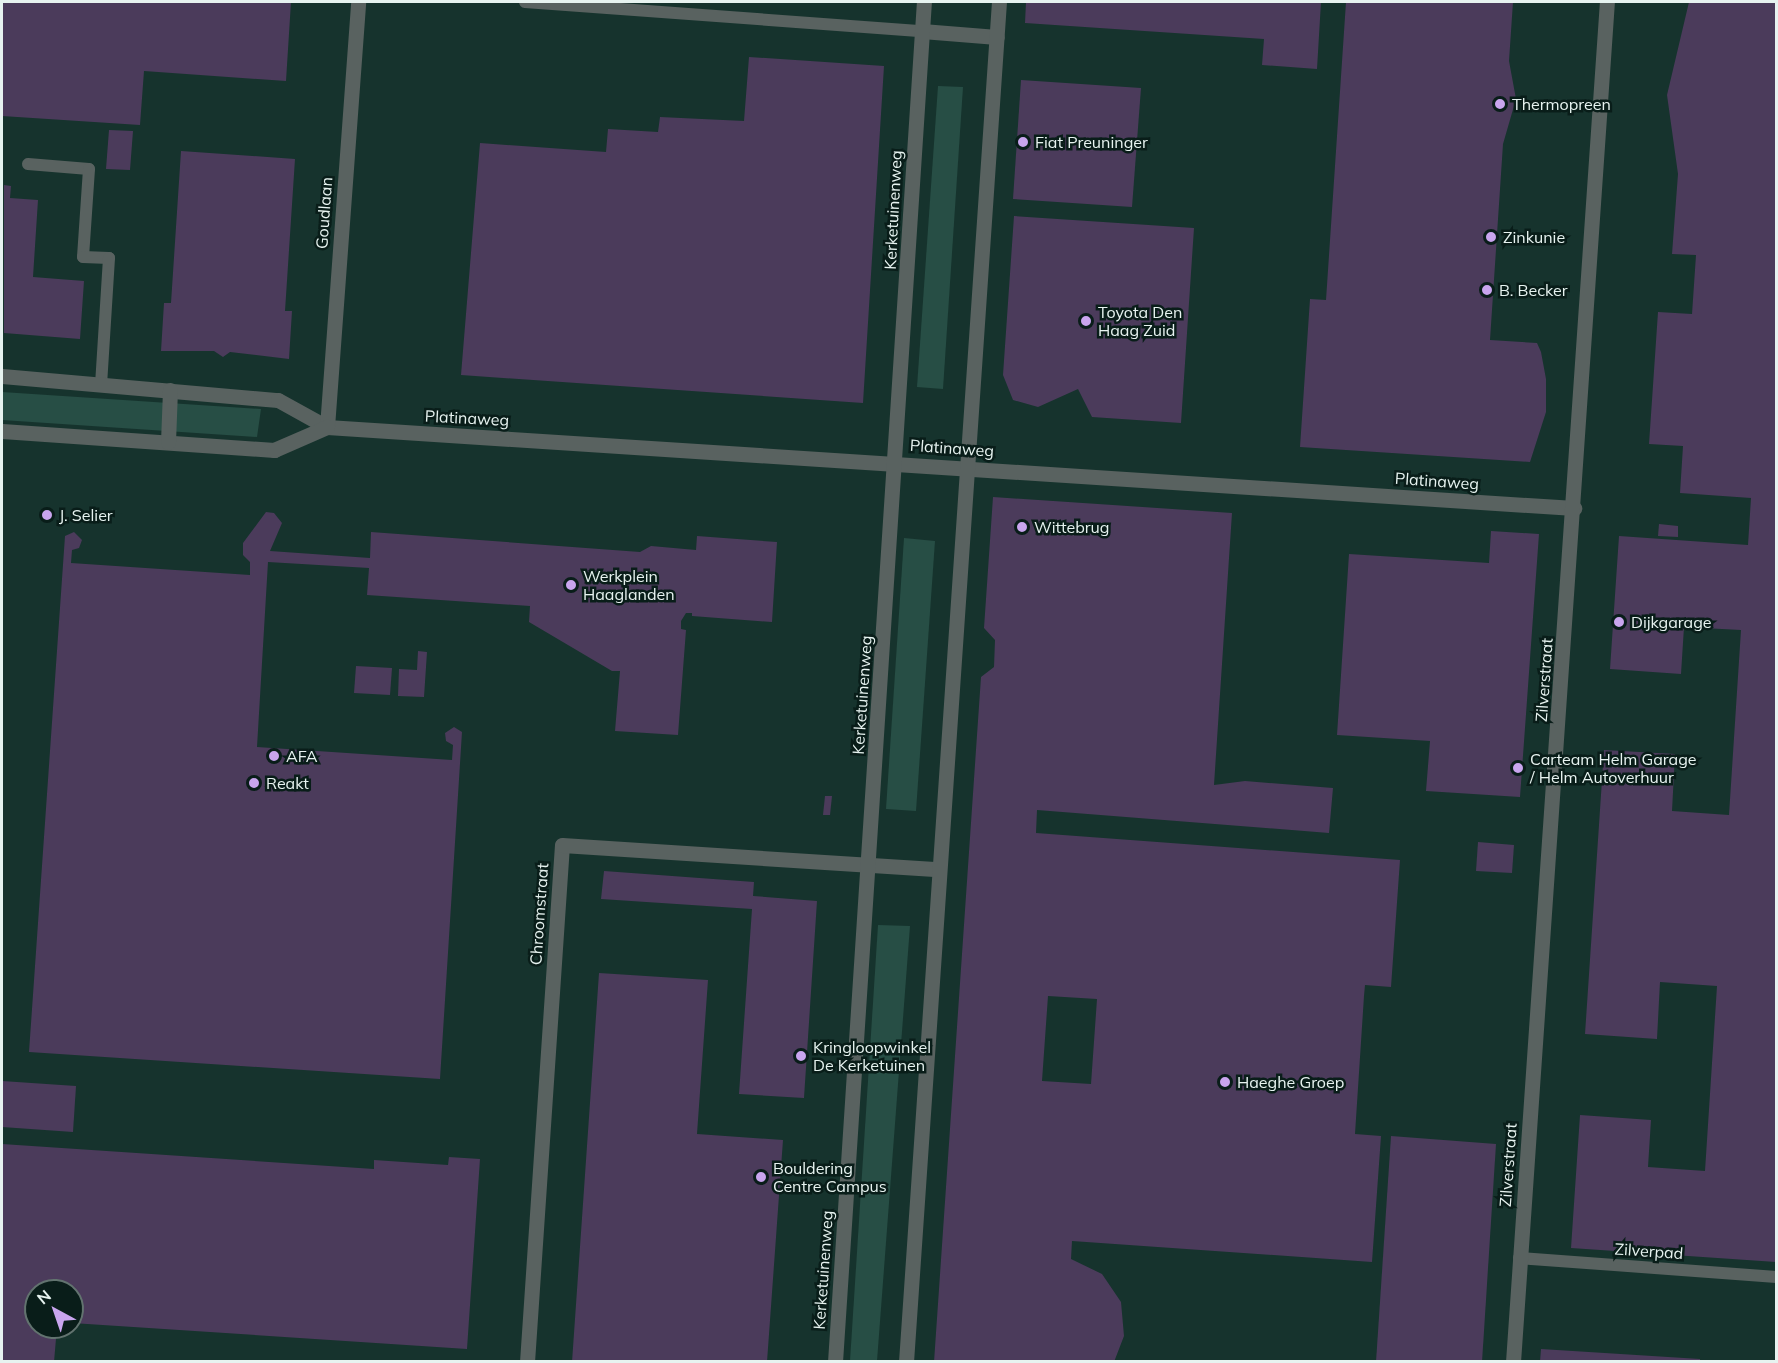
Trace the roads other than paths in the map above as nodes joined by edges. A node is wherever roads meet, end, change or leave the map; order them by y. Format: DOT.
graph roads {
  1 [pos="358,2"];
  2 [pos="525,2"];
  3 [pos="924,2"];
  4 [pos="999,2"];
  5 [pos="1607,2"];
  6 [pos="922,31"];
  7 [pos="997,37"];
  8 [pos="28,164"];
  9 [pos="2,376"];
  10 [pos="102,384"];
  11 [pos="170,390"];
  12 [pos="327,428"];
  13 [pos="2,430"];
  14 [pos="168,442"];
  15 [pos="896,461"];
  16 [pos="969,467"];
  17 [pos="1574,508"];
  18 [pos="870,865"];
  19 [pos="938,869"];
  20 [pos="1519,1258"];
  21 [pos="1776,1277"];
  22 [pos="527,1362"];
  23 [pos="835,1362"];
  24 [pos="906,1362"];
  25 [pos="1513,1362"];
  1 -- 12 [label="street, Goudlaan"];
  2 -- 6 [label="lane"];
  3 -- 6 [label="street, Kerketuinenweg"];
  4 -- 7 [label="street"];
  5 -- 17 [label="street, Zilverstraat"];
  6 -- 7 [label="street"];
  6 -- 15 [label="street, Kerketuinenweg"];
  7 -- 16 [label="street"];
  8 -- 10 [label="lane"];
  9 -- 10 [label="street, Platinaweg"];
  10 -- 11 [label="street, Platinaweg"];
  11 -- 12 [label="street, Platinaweg"];
  11 -- 14 [label="street"];
  12 -- 14 [label="street, Platinaweg"];
  12 -- 15 [label="street, Platinaweg"];
  13 -- 14 [label="street, Platinaweg"];
  15 -- 16 [label="street, Platinaweg"];
  15 -- 18 [label="street, Kerketuinenweg"];
  16 -- 17 [label="street, Platinaweg"];
  16 -- 19 [label="street"];
  17 -- 20 [label="street, Zilverstraat"];
  18 -- 19 [label="street, Chroomstraat"];
  18 -- 22 [label="street, Chroomstraat"];
  18 -- 23 [label="street, Kerketuinenweg"];
  19 -- 24 [label="street"];
  20 -- 21 [label="lane, Zilverpad"];
  20 -- 25 [label="street, Zilverstraat"];
}
